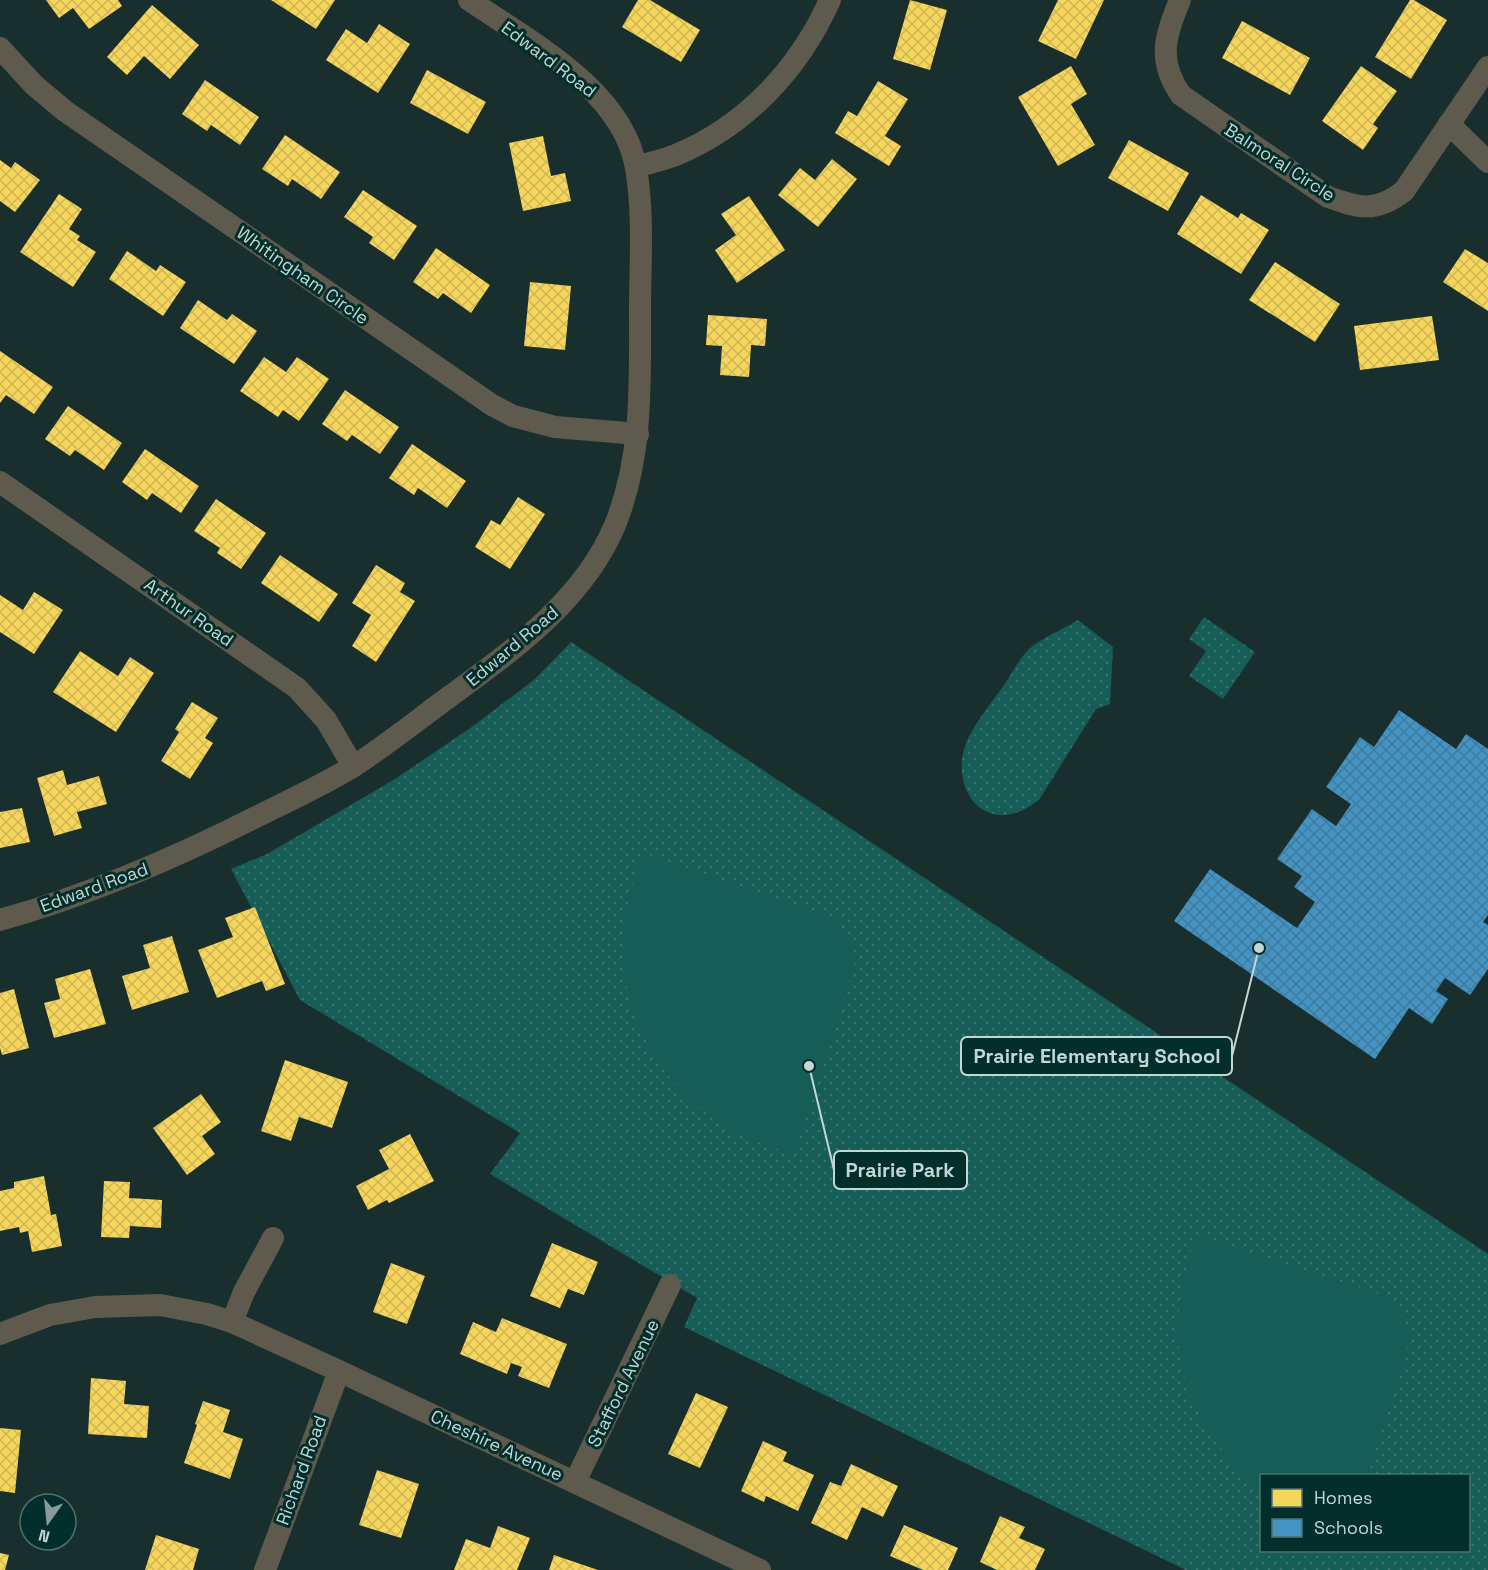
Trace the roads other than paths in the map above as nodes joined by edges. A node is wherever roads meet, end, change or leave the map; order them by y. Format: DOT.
graph roads {
  1 [pos="469,0"];
  2 [pos="830,0"];
  3 [pos="1180,0"];
  4 [pos="0,48"];
  5 [pos="1488,67"];
  6 [pos="1449,124"];
  7 [pos="1488,162"];
  8 [pos="636,166"];
  9 [pos="638,434"];
  10 [pos="0,482"];
  11 [pos="353,766"];
  12 [pos="0,920"];
  13 [pos="273,1238"];
  14 [pos="670,1285"];
  15 [pos="232,1322"];
  16 [pos="0,1334"];
  17 [pos="339,1371"];
  18 [pos="575,1482"];
  19 [pos="265,1570"];
  20 [pos="760,1570"];
  1 -- 8 [label="street, Edward Road"];
  2 -- 8 [label="street"];
  3 -- 6 [label="street, Balmoral Circle"];
  4 -- 9 [label="street, Whitingham Circle"];
  5 -- 6 [label="street, Balmoral Circle"];
  6 -- 7 [label="street"];
  8 -- 9 [label="street, Edward Road"];
  9 -- 11 [label="street, Edward Road"];
  10 -- 11 [label="street, Arthur Road"];
  11 -- 12 [label="street, Edward Road"];
  13 -- 15 [label="street"];
  14 -- 18 [label="street, Stafford Avenue"];
  15 -- 16 [label="street, Cheshire Avenue"];
  15 -- 17 [label="street, Cheshire Avenue"];
  17 -- 18 [label="street, Cheshire Avenue"];
  17 -- 19 [label="street, Richard Road"];
  18 -- 20 [label="street, Cheshire Avenue"];
}
